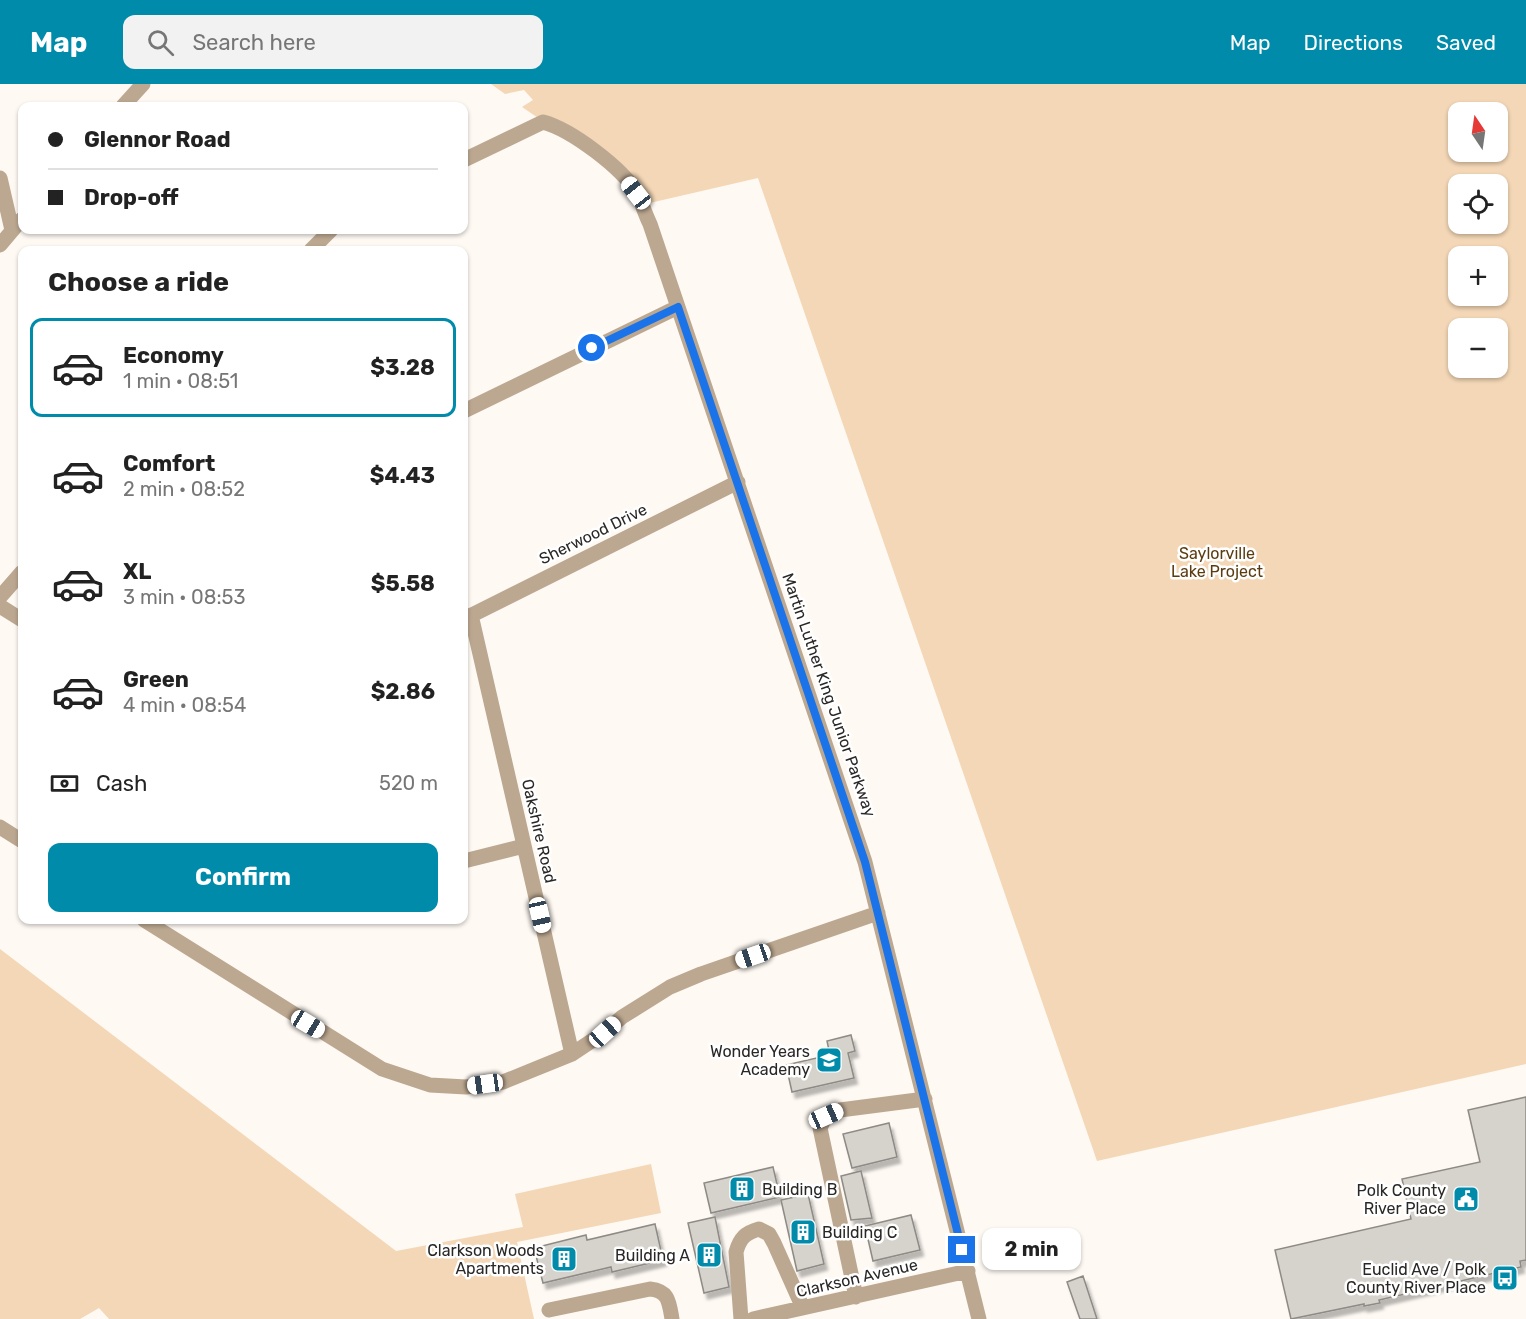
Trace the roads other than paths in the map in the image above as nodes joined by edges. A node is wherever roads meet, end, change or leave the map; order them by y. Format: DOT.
graph roads {
  1 [pos="143,84"];
  2 [pos="127,102"];
  3 [pos="468,158"];
  4 [pos="0,178"];
  5 [pos="17,224"];
  6 [pos="327,234"];
  7 [pos="0,244"];
  8 [pos="315,246"];
  9 [pos="678,307"];
  10 [pos="468,409"];
  11 [pos="738,482"];
  12 [pos="18,577"];
  13 [pos="0,597"];
  14 [pos="0,606"];
  15 [pos="18,617"];
  16 [pos="468,617"];
  17 [pos="468,621"];
  18 [pos="0,827"];
  19 [pos="18,838"];
  20 [pos="524,846"];
  21 [pos="468,860"];
  22 [pos="878,913"];
  23 [pos="150,924"];
  24 [pos="572,1054"];
  25 [pos="925,1099"];
  26 [pos="968,1271"];
  27 [pos="856,1297"];
  28 [pos="803,1308"];
  29 [pos="549,1310"];
  30 [pos="672,1319"];
  31 [pos="741,1319"];
  32 [pos="753,1319"];
  33 [pos="979,1319"];
  1 -- 2 [label="street"];
  3 -- 9 [label="street, Martin Luther King Junior Parkway"];
  4 -- 5 [label="street"];
  5 -- 7 [label="street"];
  6 -- 8 [label="street"];
  9 -- 10 [label="street"];
  9 -- 11 [label="street, Martin Luther King Junior Parkway"];
  11 -- 16 [label="street, Sherwood Drive"];
  11 -- 22 [label="street, Martin Luther King Junior Parkway"];
  12 -- 13 [label="street"];
  14 -- 15 [label="street"];
  17 -- 20 [label="street, Oakshire Road"];
  18 -- 19 [label="street"];
  20 -- 21 [label="street"];
  20 -- 24 [label="street, Oakshire Road"];
  22 -- 24 [label="street"];
  22 -- 25 [label="street, Martin Luther King Junior Parkway"];
  23 -- 24 [label="street"];
  25 -- 26 [label="street, Martin Luther King Junior Parkway"];
  25 -- 27 [label="street"];
  26 -- 27 [label="street, Clarkson Avenue"];
  26 -- 33 [label="street, Martin Luther King Junior Parkway"];
  27 -- 28 [label="street, Clarkson Avenue"];
  28 -- 31 [label="street"];
  28 -- 32 [label="street, Clarkson Avenue"];
  29 -- 30 [label="street"];
}
